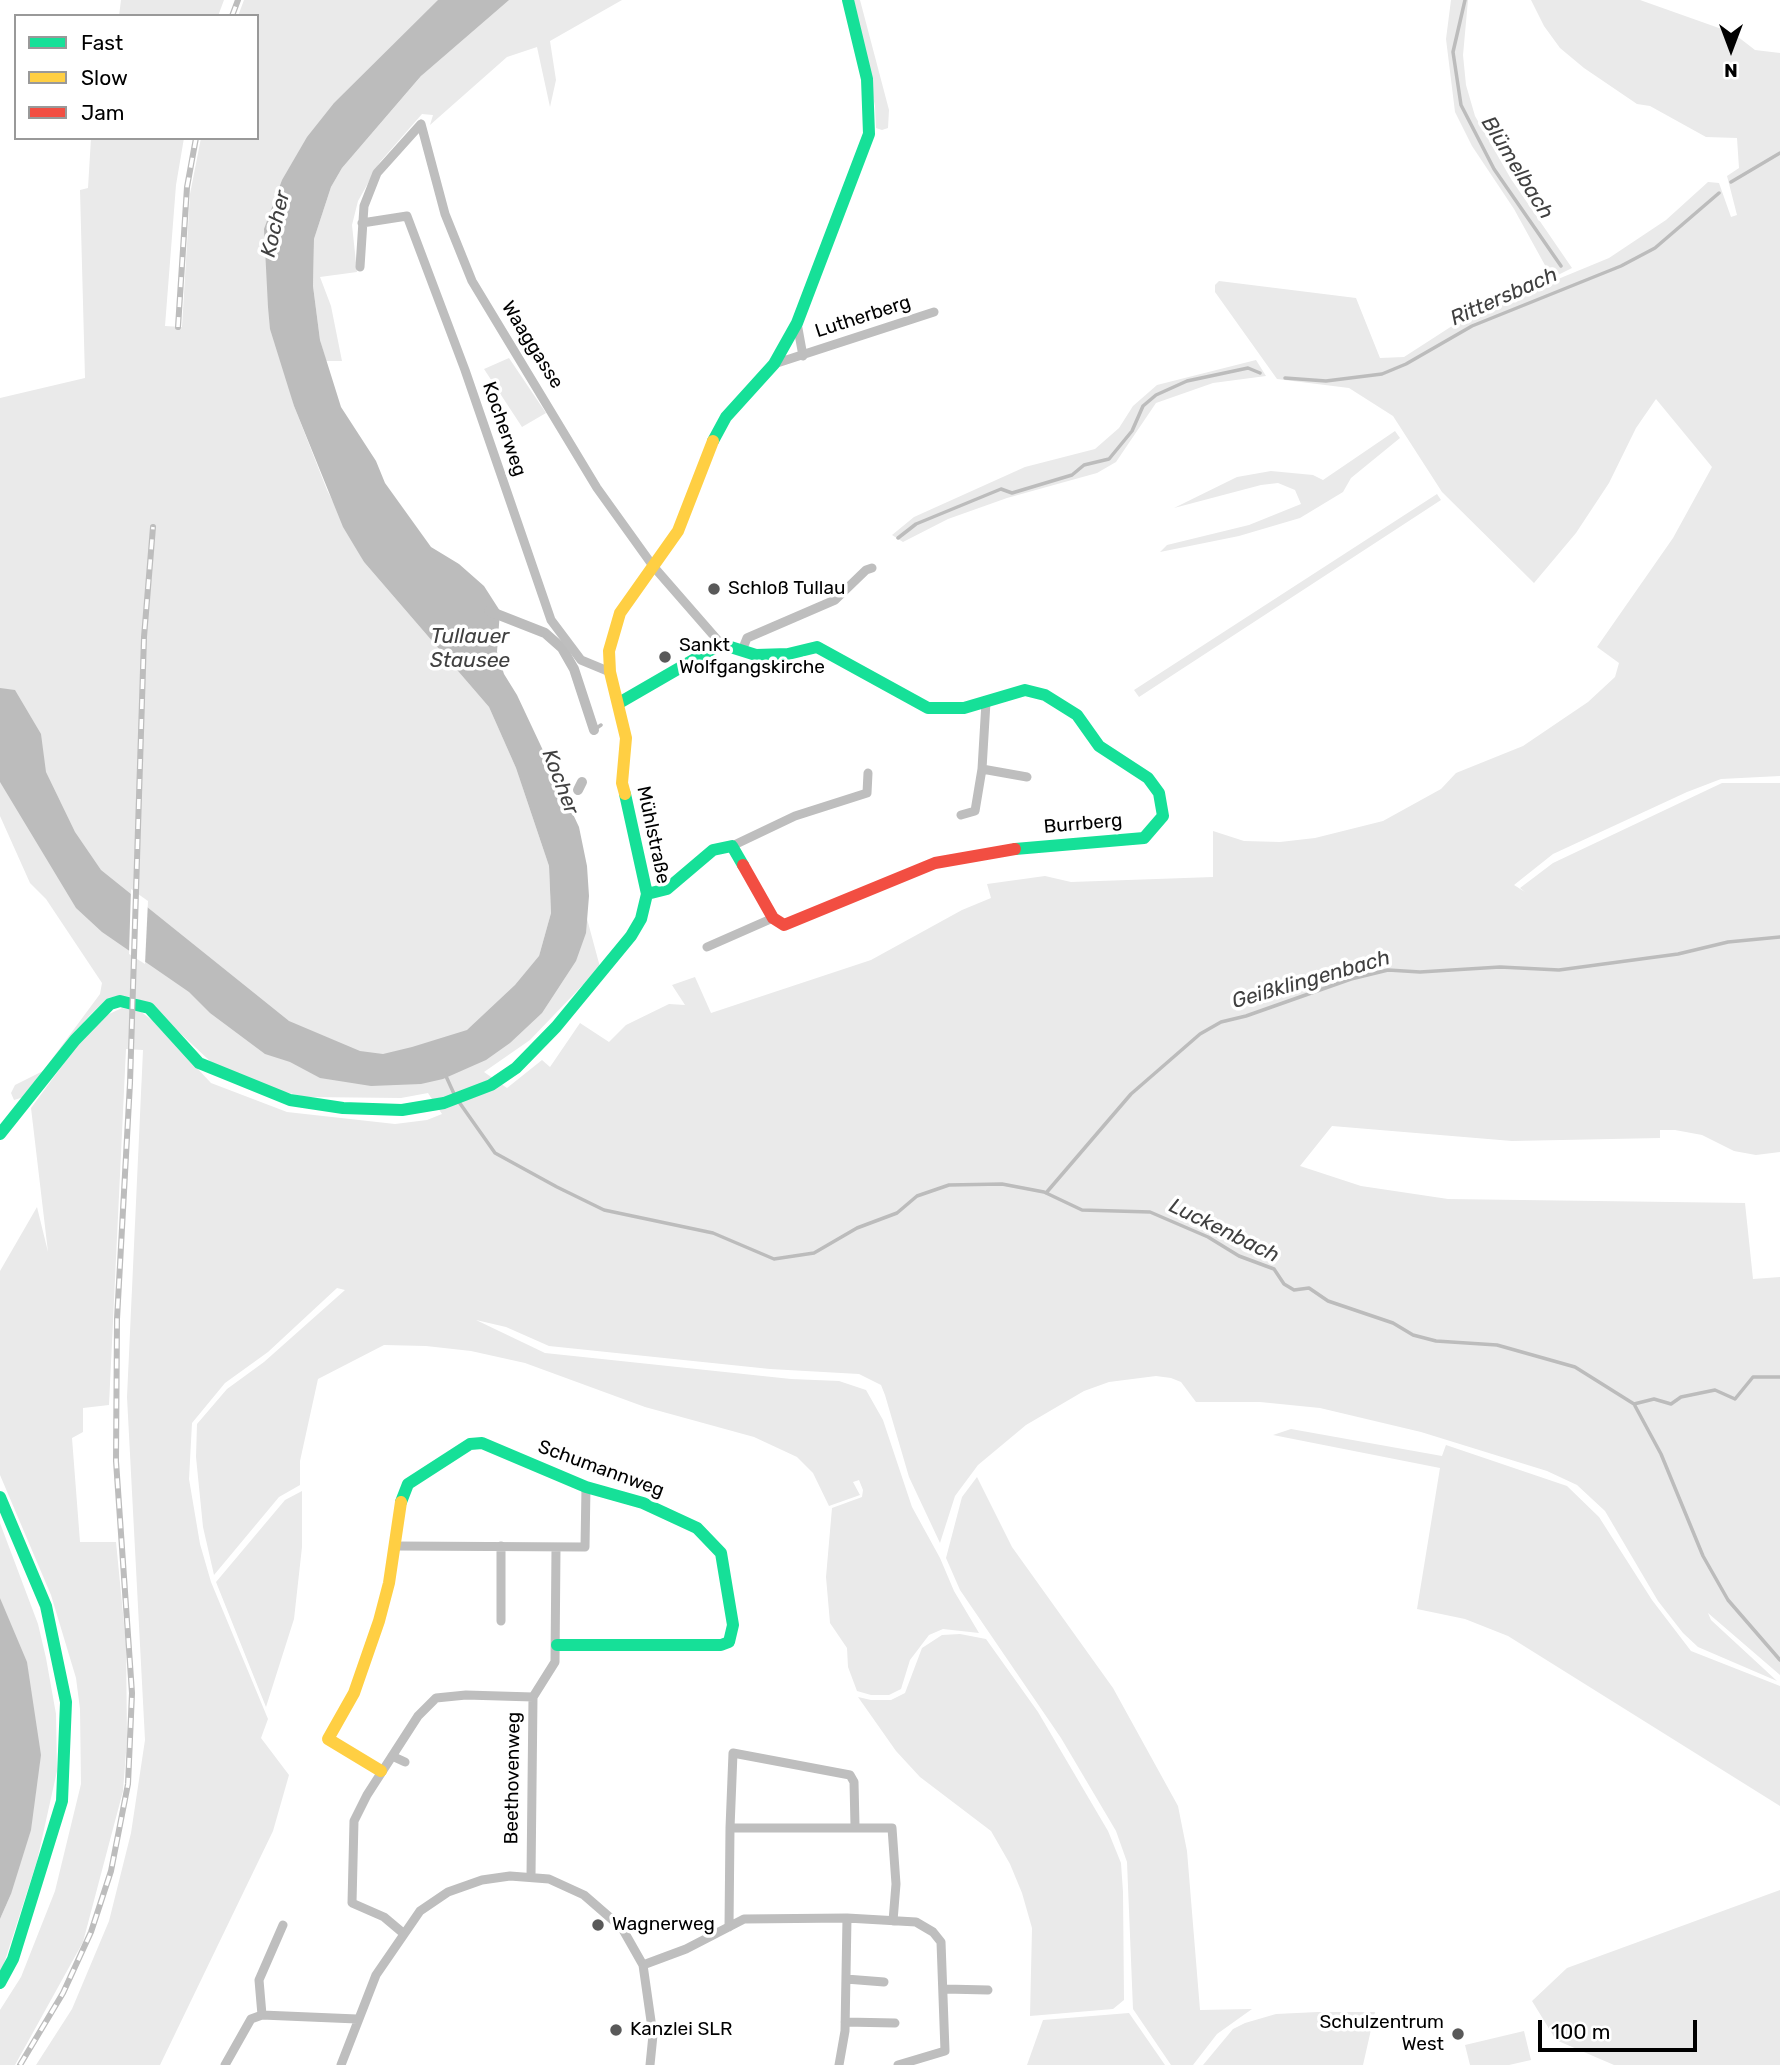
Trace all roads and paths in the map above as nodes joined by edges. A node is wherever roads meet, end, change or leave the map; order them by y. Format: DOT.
graph roads {
  1 [pos="848,0"];
  2 [pos="362,223"];
  3 [pos="360,267"];
  4 [pos="934,312"];
  5 [pos="797,323"];
  6 [pos="803,356"];
  7 [pos="774,363"];
  8 [pos="653,566"];
  9 [pos="872,568"];
  10 [pos="721,644"];
  11 [pos="743,648"];
  12 [pos="610,672"];
  13 [pos="986,702"];
  14 [pos="619,703"];
  15 [pos="982,769"];
  16 [pos="869,773"];
  17 [pos="1027,777"];
  18 [pos="961,816"];
  19 [pos="732,846"];
  20 [pos="647,894"];
  21 [pos="774,918"];
  22 [pos="707,947"];
  23 [pos="0,1134"];
  24 [pos="586,1487"];
  25 [pos="0,1497"];
  26 [pos="394,1546"];
  27 [pos="501,1546"];
  28 [pos="555,1548"];
  29 [pos="501,1621"];
  30 [pos="557,1645"];
  31 [pos="533,1697"];
  32 [pos="393,1756"];
  33 [pos="405,1762"];
  34 [pos="381,1771"];
  35 [pos="855,1826"];
  36 [pos="730,1828"];
  37 [pos="531,1876"];
  38 [pos="847,1918"];
  39 [pos="893,1921"];
  40 [pos="283,1925"];
  41 [pos="729,1927"];
  42 [pos="402,1933"];
  43 [pos="643,1965"];
  44 [pos="846,1979"];
  45 [pos="884,1982"];
  46 [pos="0,1983"];
  47 [pos="944,1989"];
  48 [pos="988,1990"];
  49 [pos="262,2015"];
  50 [pos="357,2019"];
  51 [pos="845,2022"];
  52 [pos="895,2023"];
  53 [pos="225,2065"];
  54 [pos="341,2065"];
  55 [pos="650,2065"];
  56 [pos="839,2065"];
  57 [pos="898,2065"];
  1 -- 5 [label="street, Mühlstraße"];
  2 -- 3 [label="street"];
  2 -- 8 [label="street, Waaggasse"];
  2 -- 12 [label="street, Kocherweg"];
  4 -- 6 [label="street, Lutherberg"];
  5 -- 6 [label="street"];
  5 -- 7 [label="street, Mühlstraße"];
  6 -- 7 [label="street, Lutherberg"];
  7 -- 8 [label="street, Mühlstraße"];
  8 -- 10 [label="street, Waaggasse"];
  8 -- 12 [label="street, Mühlstraße"];
  9 -- 11 [label="street"];
  10 -- 11 [label="street"];
  10 -- 14 [label="street"];
  11 -- 13 [label="street, Burrberg"];
  12 -- 14 [label="street, Mühlstraße"];
  13 -- 15 [label="street"];
  13 -- 21 [label="street, Burrberg"];
  14 -- 20 [label="street, Mühlstraße"];
  15 -- 17 [label="street"];
  15 -- 18 [label="street"];
  16 -- 19 [label="street"];
  19 -- 20 [label="street"];
  19 -- 21 [label="street"];
  20 -- 23 [label="street, Mühlstraße"];
  21 -- 22 [label="street, Burrberg"];
  24 -- 26 [label="street, Schumannweg"];
  24 -- 28 [label="street"];
  24 -- 30 [label="street, Schumannweg"];
  25 -- 46 [label="street"];
  26 -- 27 [label="street"];
  26 -- 34 [label="street, Schumannweg"];
  27 -- 28 [label="street"];
  27 -- 29 [label="street"];
  28 -- 30 [label="street, Beethovenweg"];
  30 -- 31 [label="street, Beethovenweg"];
  31 -- 32 [label="street"];
  31 -- 37 [label="street, Beethovenweg"];
  32 -- 33 [label="street"];
  32 -- 34 [label="street"];
  34 -- 42 [label="street"];
  35 -- 36 [label="street"];
  35 -- 36 [label="street"];
  35 -- 39 [label="street"];
  36 -- 41 [label="street"];
  37 -- 42 [label="street"];
  37 -- 43 [label="street"];
  38 -- 39 [label="street"];
  38 -- 41 [label="street"];
  38 -- 44 [label="street"];
  39 -- 47 [label="street"];
  40 -- 49 [label="street"];
  41 -- 43 [label="street"];
  42 -- 50 [label="street"];
  43 -- 55 [label="street"];
  44 -- 45 [label="street"];
  44 -- 51 [label="street"];
  47 -- 48 [label="street"];
  47 -- 57 [label="street"];
  49 -- 50 [label="street"];
  49 -- 53 [label="street"];
  50 -- 54 [label="street"];
  51 -- 52 [label="street"];
  51 -- 56 [label="street"];
}
